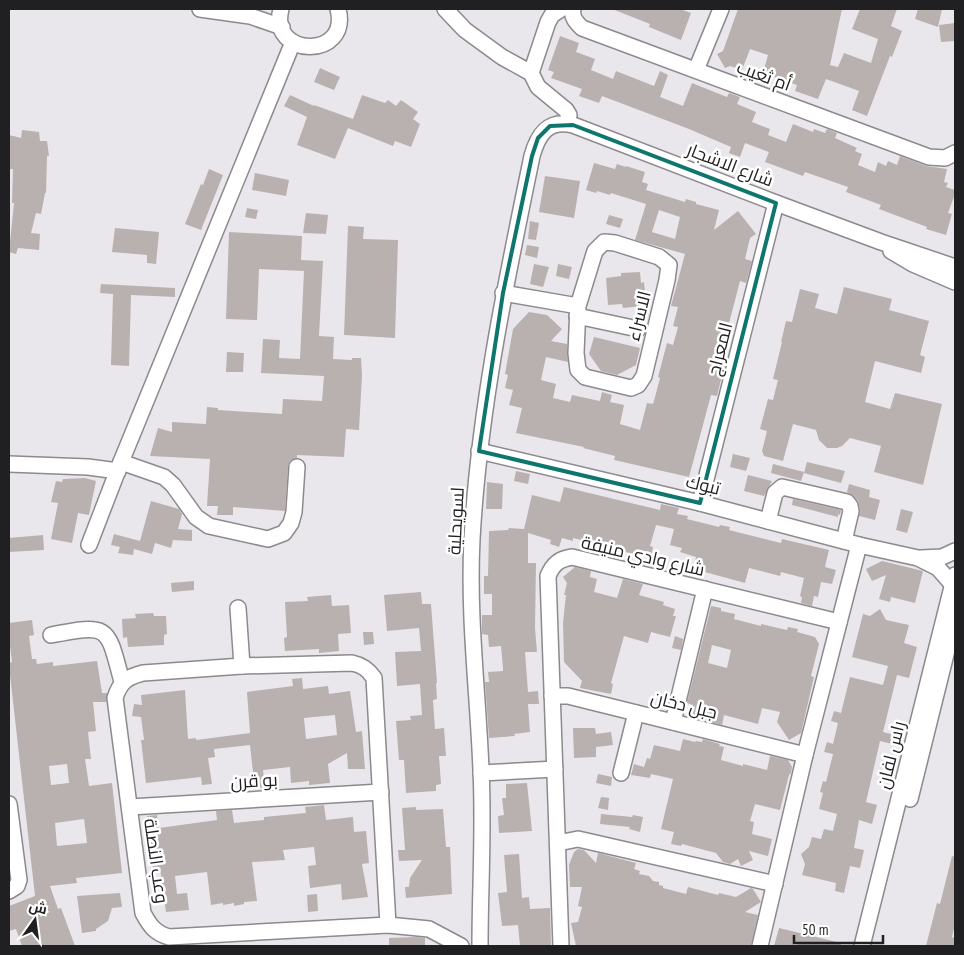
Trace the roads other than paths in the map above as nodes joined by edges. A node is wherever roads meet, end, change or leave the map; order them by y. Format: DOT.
graph roads {
  1 [pos="200,9"];
  2 [pos="270,9"];
  3 [pos="282,9"];
  4 [pos="338,9"];
  5 [pos="445,9"];
  6 [pos="561,9"];
  7 [pos="573,9"];
  8 [pos="721,9"];
  9 [pos="239,14"];
  10 [pos="282,27"];
  11 [pos="293,42"];
  12 [pos="696,70"];
  13 [pos="531,74"];
  14 [pos="567,123"];
  15 [pos="955,153"];
  16 [pos="776,203"];
  17 [pos="880,242"];
  18 [pos="955,267"];
  19 [pos="955,282"];
  20 [pos="503,292"];
  21 [pos="577,311"];
  22 [pos="638,329"];
  23 [pos="479,450"];
  24 [pos="9,464"];
  25 [pos="120,467"];
  26 [pos="297,467"];
  27 [pos="700,503"];
  28 [pos="768,521"];
  29 [pos="844,541"];
  30 [pos="89,544"];
  31 [pos="859,544"];
  32 [pos="955,550"];
  33 [pos="918,558"];
  34 [pos="954,578"];
  35 [pos="705,589"];
  36 [pos="238,608"];
  37 [pos="955,618"];
  38 [pos="839,622"];
  39 [pos="51,635"];
  40 [pos="242,666"];
  41 [pos="122,682"];
  42 [pos="552,696"];
  43 [pos="636,713"];
  44 [pos="673,722"];
  45 [pos="806,755"];
  46 [pos="555,769"];
  47 [pos="482,773"];
  48 [pos="621,773"];
  49 [pos="381,792"];
  50 [pos="9,804"];
  51 [pos="130,807"];
  52 [pos="558,843"];
  53 [pos="775,884"];
  54 [pos="9,891"];
  55 [pos="388,925"];
  56 [pos="461,946"];
  57 [pos="480,946"];
  58 [pos="561,946"];
  59 [pos="760,946"];
  60 [pos="862,946"];
  61 [pos="873,946"];
  1 -- 9 [label="street"];
  2 -- 9 [label="street"];
  3 -- 10 [label="street"];
  4 -- 11 [label="street"];
  5 -- 13 [label="street"];
  6 -- 13 [label="street"];
  7 -- 12 [label="street, أم ثغيب"];
  8 -- 12 [label="street"];
  9 -- 10 [label="street"];
  10 -- 11 [label="street"];
  11 -- 25 [label="street"];
  12 -- 15 [label="street, أم ثغيب"];
  13 -- 14 [label="street"];
  14 -- 16 [label="street, شارع الاشجار"];
  14 -- 20 [label="street, لسويحلية"];
  16 -- 17 [label="street, شارع الاشجار"];
  16 -- 27 [label="street, المعراج"];
  17 -- 18 [label="street, شارع الاشجار"];
  17 -- 19 [label="street, شارع الاشجار"];
  20 -- 21 [label="street"];
  20 -- 23 [label="street, لسويحلية"];
  21 -- 21 [label="street, الاسراء"];
  21 -- 22 [label="street"];
  23 -- 27 [label="street, تبوك"];
  23 -- 47 [label="street, لسويحلية"];
  24 -- 25 [label="street"];
  25 -- 26 [label="street"];
  25 -- 30 [label="street"];
  27 -- 28 [label="street, تبوك"];
  28 -- 29 [label="street, تبوك"];
  28 -- 29 [label="street"];
  29 -- 31 [label="street, تبوك"];
  31 -- 33 [label="street, تبوك"];
  31 -- 38 [label="street"];
  32 -- 33 [label="street, تبوك"];
  33 -- 34 [label="street, تبوك"];
  34 -- 60 [label="street, راس لفان"];
  35 -- 38 [label="street, شارع وادي منيفة"];
  35 -- 42 [label="street, شارع وادي منيفة"];
  35 -- 44 [label="street"];
  36 -- 40 [label="street"];
  37 -- 61 [label="street, راس لفان"];
  38 -- 45 [label="street"];
  39 -- 41 [label="street"];
  40 -- 41 [label="street"];
  40 -- 49 [label="street"];
  41 -- 51 [label="street, وعب النصلة"];
  42 -- 43 [label="street, جبل دخان"];
  42 -- 46 [label="street, شارع وادي منيفة"];
  43 -- 44 [label="street, جبل دخان"];
  43 -- 48 [label="street"];
  44 -- 45 [label="street, جبل دخان"];
  45 -- 53 [label="street"];
  46 -- 47 [label="street"];
  46 -- 52 [label="street, شارع وادي منيفة"];
  47 -- 57 [label="street, لسويحلية"];
  49 -- 51 [label="street, بو قرن"];
  49 -- 55 [label="street"];
  50 -- 54 [label="street"];
  51 -- 55 [label="street, وعب النصلة"];
  52 -- 53 [label="street"];
  52 -- 58 [label="street, شارع وادي منيفة"];
  53 -- 59 [label="street"];
  55 -- 56 [label="street, وعب النصلة"];
}
